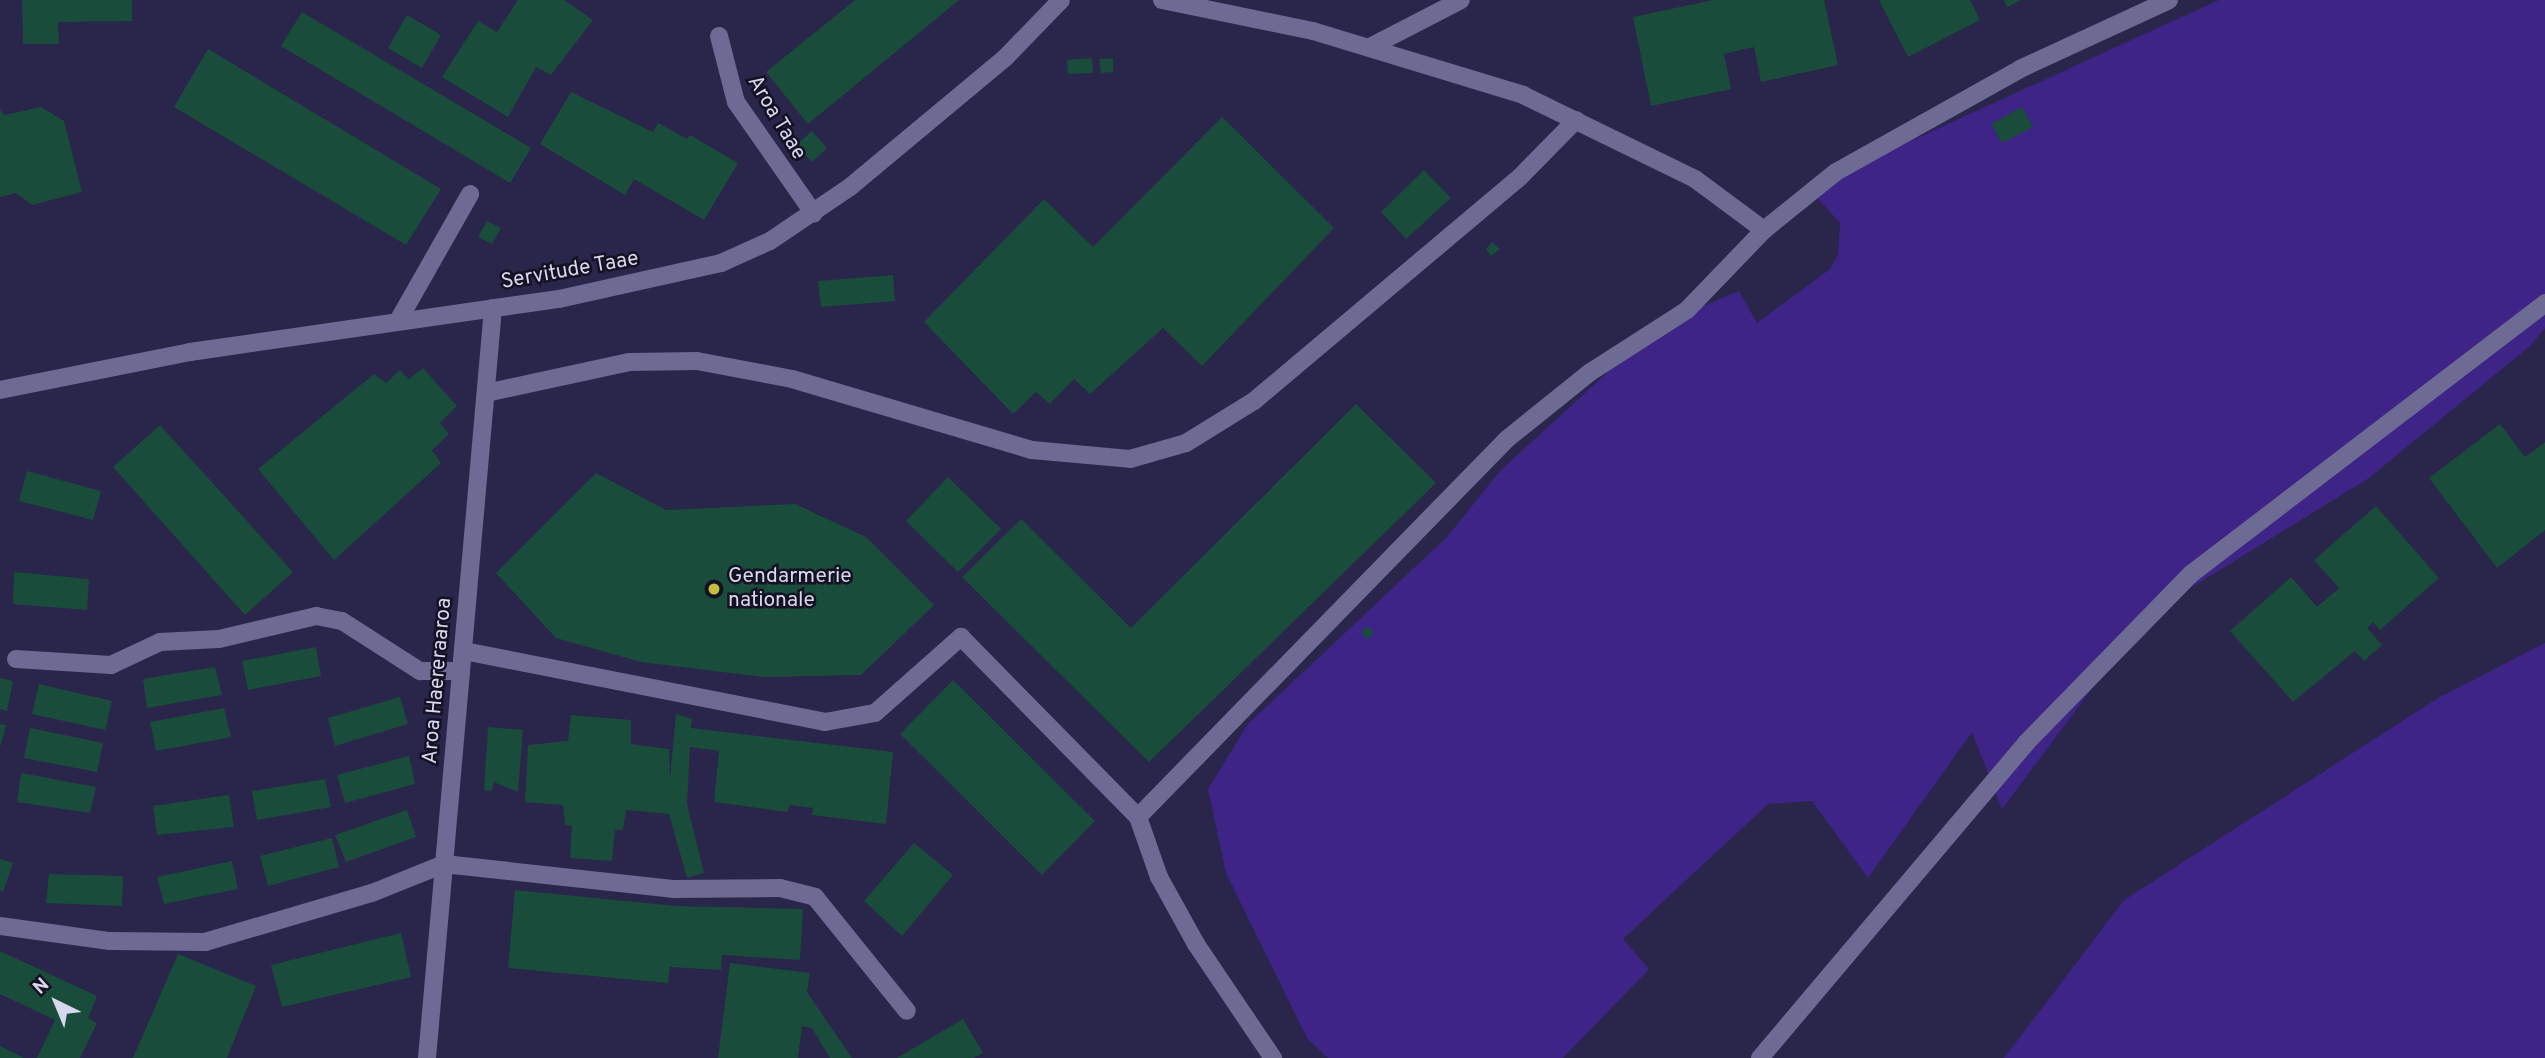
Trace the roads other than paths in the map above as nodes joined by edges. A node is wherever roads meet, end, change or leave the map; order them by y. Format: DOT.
graph roads {
  1 [pos="1061,0"];
  2 [pos="1162,0"];
  3 [pos="1461,0"];
  4 [pos="2169,0"];
  5 [pos="719,36"];
  6 [pos="1370,47"];
  7 [pos="1576,120"];
  8 [pos="470,194"];
  9 [pos="814,214"];
  10 [pos="1764,230"];
  11 [pos="2545,303"];
  12 [pos="494,308"];
  13 [pos="398,321"];
  14 [pos="0,390"];
  15 [pos="486,393"];
  16 [pos="464,650"];
  17 [pos="16,659"];
  18 [pos="461,671"];
  19 [pos="1138,817"];
  20 [pos="444,864"];
  21 [pos="0,926"];
  22 [pos="907,1011"];
  23 [pos="427,1058"];
  24 [pos="1273,1058"];
  25 [pos="1760,1058"];
  1 -- 9 [label="street, Servitude Taae"];
  2 -- 6 [label="street"];
  3 -- 6 [label="street"];
  4 -- 10 [label="street"];
  5 -- 9 [label="street, Aroa Taae"];
  6 -- 7 [label="street"];
  7 -- 10 [label="street"];
  7 -- 15 [label="street"];
  8 -- 13 [label="street"];
  9 -- 12 [label="street, Servitude Taae"];
  10 -- 19 [label="street"];
  11 -- 25 [label="street"];
  12 -- 13 [label="street, Servitude Taae"];
  12 -- 15 [label="street, Aroa Haereraaroa"];
  13 -- 14 [label="street, Servitude Taae"];
  15 -- 16 [label="street, Aroa Haereraaroa"];
  16 -- 18 [label="street, Aroa Haereraaroa"];
  16 -- 19 [label="street"];
  17 -- 18 [label="street"];
  18 -- 20 [label="street, Aroa Haereraaroa"];
  19 -- 24 [label="street"];
  20 -- 21 [label="street"];
  20 -- 22 [label="street"];
  20 -- 23 [label="street, Aroa Haereraaroa"];
}
